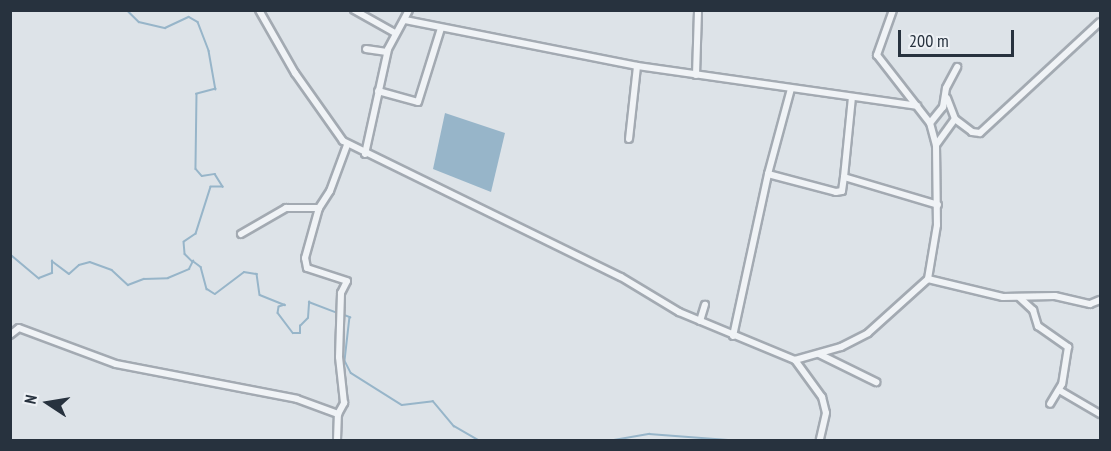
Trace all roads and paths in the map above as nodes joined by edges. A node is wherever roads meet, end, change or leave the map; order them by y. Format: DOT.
graph roads {
  1 [pos="259,10"];
  2 [pos="354,10"];
  3 [pos="409,10"];
  4 [pos="699,10"];
  5 [pos="893,10"];
  6 [pos="405,20"];
  7 [pos="1101,22"];
  8 [pos="441,28"];
  9 [pos="395,33"];
  10 [pos="366,49"];
  11 [pos="387,52"];
  12 [pos="637,66"];
  13 [pos="953,69"];
  14 [pos="696,75"];
  15 [pos="946,88"];
  16 [pos="791,89"];
  17 [pos="378,91"];
  18 [pos="852,97"];
  19 [pos="917,106"];
  20 [pos="955,119"];
  21 [pos="930,123"];
  22 [pos="629,139"];
  23 [pos="347,145"];
  24 [pos="936,146"];
  25 [pos="364,154"];
  26 [pos="768,174"];
  27 [pos="844,177"];
  28 [pos="938,205"];
  29 [pos="319,208"];
  30 [pos="241,234"];
  31 [pos="928,279"];
  32 [pos="1020,298"];
  33 [pos="1101,300"];
  34 [pos="705,305"];
  35 [pos="700,321"];
  36 [pos="12,331"];
  37 [pos="733,336"];
  38 [pos="819,354"];
  39 [pos="795,360"];
  40 [pos="876,382"];
  41 [pos="1059,390"];
  42 [pos="1050,404"];
  43 [pos="338,414"];
  44 [pos="1101,414"];
  45 [pos="337,441"];
  46 [pos="820,441"];
  1 -- 23 [label="street"];
  2 -- 9 [label="street"];
  3 -- 6 [label="street"];
  4 -- 14 [label="street"];
  5 -- 19 [label="street"];
  6 -- 8 [label="street"];
  6 -- 9 [label="street"];
  7 -- 20 [label="street"];
  8 -- 12 [label="street"];
  8 -- 17 [label="street"];
  9 -- 11 [label="street"];
  10 -- 11 [label="street"];
  11 -- 17 [label="street"];
  12 -- 14 [label="street"];
  12 -- 22 [label="street"];
  13 -- 15 [label="street"];
  14 -- 16 [label="street"];
  15 -- 20 [label="street"];
  15 -- 21 [label="street"];
  16 -- 18 [label="street"];
  16 -- 26 [label="street"];
  17 -- 25 [label="street"];
  18 -- 19 [label="street"];
  18 -- 27 [label="street"];
  19 -- 21 [label="street"];
  20 -- 24 [label="street"];
  21 -- 24 [label="street"];
  23 -- 25 [label="street"];
  23 -- 29 [label="street"];
  24 -- 28 [label="street"];
  25 -- 35 [label="street"];
  26 -- 27 [label="street"];
  26 -- 37 [label="street"];
  27 -- 28 [label="street"];
  28 -- 31 [label="street"];
  29 -- 30 [label="street"];
  29 -- 43 [label="street"];
  31 -- 32 [label="street"];
  31 -- 38 [label="street"];
  32 -- 33 [label="street"];
  32 -- 41 [label="street"];
  34 -- 35 [label="street"];
  35 -- 37 [label="street"];
  36 -- 43 [label="street"];
  37 -- 39 [label="street"];
  38 -- 39 [label="street"];
  38 -- 40 [label="street"];
  39 -- 46 [label="street"];
  41 -- 42 [label="street"];
  41 -- 44 [label="street"];
  43 -- 45 [label="street"];
}
